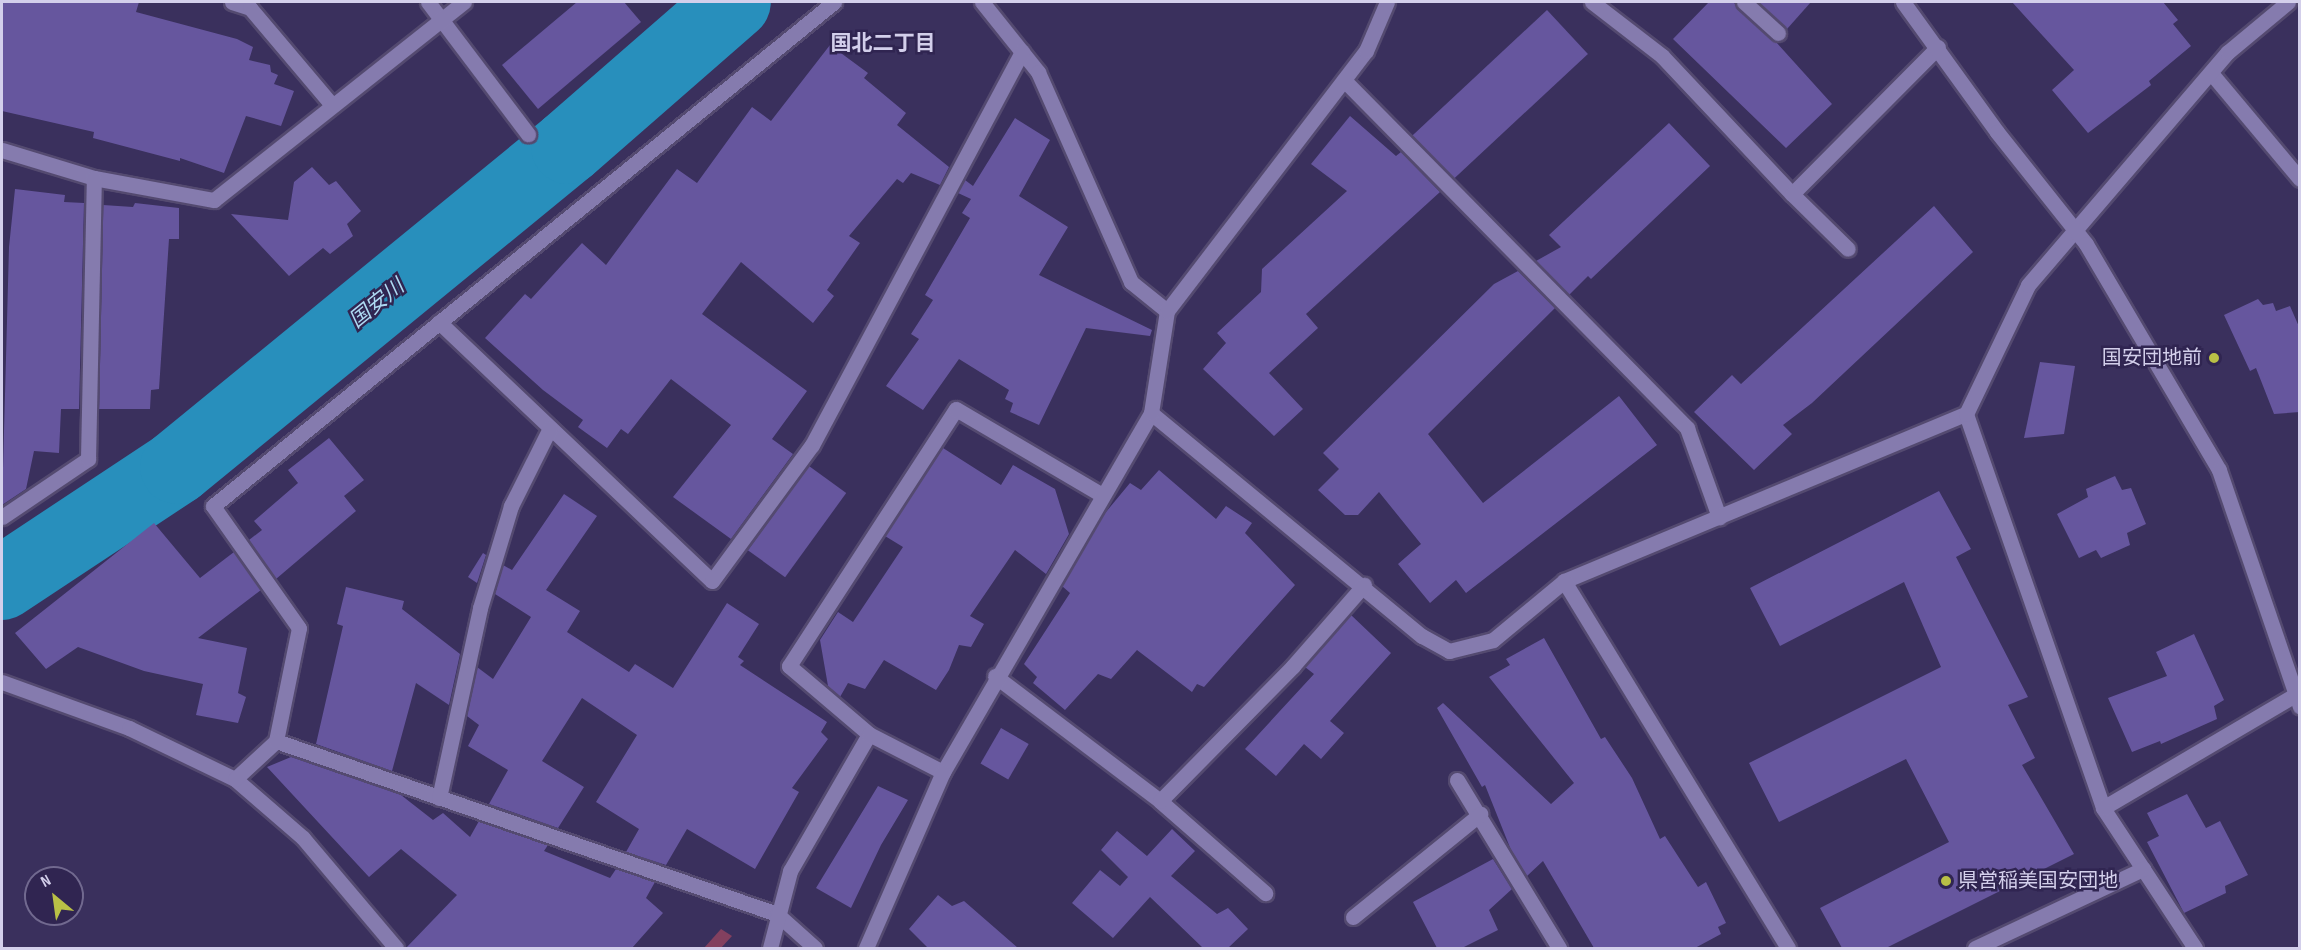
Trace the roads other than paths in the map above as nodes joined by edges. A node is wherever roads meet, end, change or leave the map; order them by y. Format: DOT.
graph roads {
  1 [pos="232,2"];
  2 [pos="428,2"];
  3 [pos="464,2"];
  4 [pos="834,2"];
  5 [pos="982,2"];
  6 [pos="1388,2"];
  7 [pos="1592,2"];
  8 [pos="1744,2"];
  9 [pos="1903,2"];
  10 [pos="2288,2"];
  11 [pos="442,19"];
  12 [pos="1778,33"];
  13 [pos="1938,47"];
  14 [pos="1022,52"];
  15 [pos="2211,73"];
  16 [pos="1344,80"];
  17 [pos="332,105"];
  18 [pos="528,134"];
  19 [pos="2,150"];
  20 [pos="94,178"];
  21 [pos="2300,179"];
  22 [pos="1792,194"];
  23 [pos="2076,231"];
  24 [pos="1848,249"];
  25 [pos="1167,311"];
  26 [pos="439,322"];
  27 [pos="1151,413"];
  28 [pos="1966,414"];
  29 [pos="550,428"];
  30 [pos="1102,495"];
  31 [pos="2,517"];
  32 [pos="1719,517"];
  33 [pos="1564,581"];
  34 [pos="1364,585"];
  35 [pos="995,676"];
  36 [pos="2,682"];
  37 [pos="2298,697"];
  38 [pos="868,734"];
  39 [pos="276,741"];
  40 [pos="942,772"];
  41 [pos="235,779"];
  42 [pos="1457,780"];
  43 [pos="439,798"];
  44 [pos="1160,801"];
  45 [pos="2103,808"];
  46 [pos="1480,814"];
  47 [pos="2143,869"];
  48 [pos="1265,893"];
  49 [pos="777,914"];
  50 [pos="1353,917"];
  51 [pos="396,948"];
  52 [pos="770,948"];
  53 [pos="815,948"];
  54 [pos="866,948"];
  55 [pos="1559,948"];
  56 [pos="1788,948"];
  57 [pos="1975,948"];
  58 [pos="2195,948"];
  1 -- 17 [label="street"];
  2 -- 11 [label="street"];
  3 -- 11 [label="street"];
  4 -- 26 [label="street"];
  5 -- 14 [label="street"];
  6 -- 16 [label="street"];
  7 -- 22 [label="street"];
  8 -- 12 [label="street"];
  9 -- 13 [label="street"];
  10 -- 15 [label="street"];
  11 -- 17 [label="street"];
  11 -- 18 [label="street"];
  13 -- 22 [label="street"];
  13 -- 23 [label="street"];
  14 -- 25 [label="street"];
  14 -- 29 [label="street"];
  15 -- 21 [label="street"];
  15 -- 23 [label="street"];
  16 -- 25 [label="street"];
  16 -- 32 [label="street"];
  17 -- 20 [label="street"];
  19 -- 20 [label="street"];
  20 -- 31 [label="street"];
  22 -- 24 [label="street"];
  23 -- 28 [label="street"];
  23 -- 37 [label="street"];
  25 -- 27 [label="street"];
  26 -- 29 [label="street"];
  26 -- 39 [label="street"];
  27 -- 30 [label="street"];
  27 -- 34 [label="street"];
  28 -- 32 [label="street"];
  28 -- 45 [label="street"];
  29 -- 43 [label="street"];
  30 -- 35 [label="street"];
  30 -- 38 [label="street"];
  32 -- 33 [label="street"];
  33 -- 34 [label="street"];
  33 -- 56 [label="street"];
  34 -- 44 [label="street"];
  35 -- 40 [label="street"];
  35 -- 44 [label="street"];
  36 -- 41 [label="street"];
  37 -- 45 [label="street"];
  38 -- 40 [label="street"];
  38 -- 49 [label="street"];
  39 -- 41 [label="street"];
  39 -- 43 [label="street"];
  40 -- 54 [label="street"];
  41 -- 51 [label="street"];
  42 -- 46 [label="street"];
  43 -- 49 [label="street"];
  44 -- 48 [label="street"];
  45 -- 47 [label="street"];
  46 -- 50 [label="street"];
  46 -- 55 [label="street"];
  47 -- 57 [label="street"];
  47 -- 58 [label="street"];
  49 -- 52 [label="street"];
  49 -- 53 [label="street"];
}
